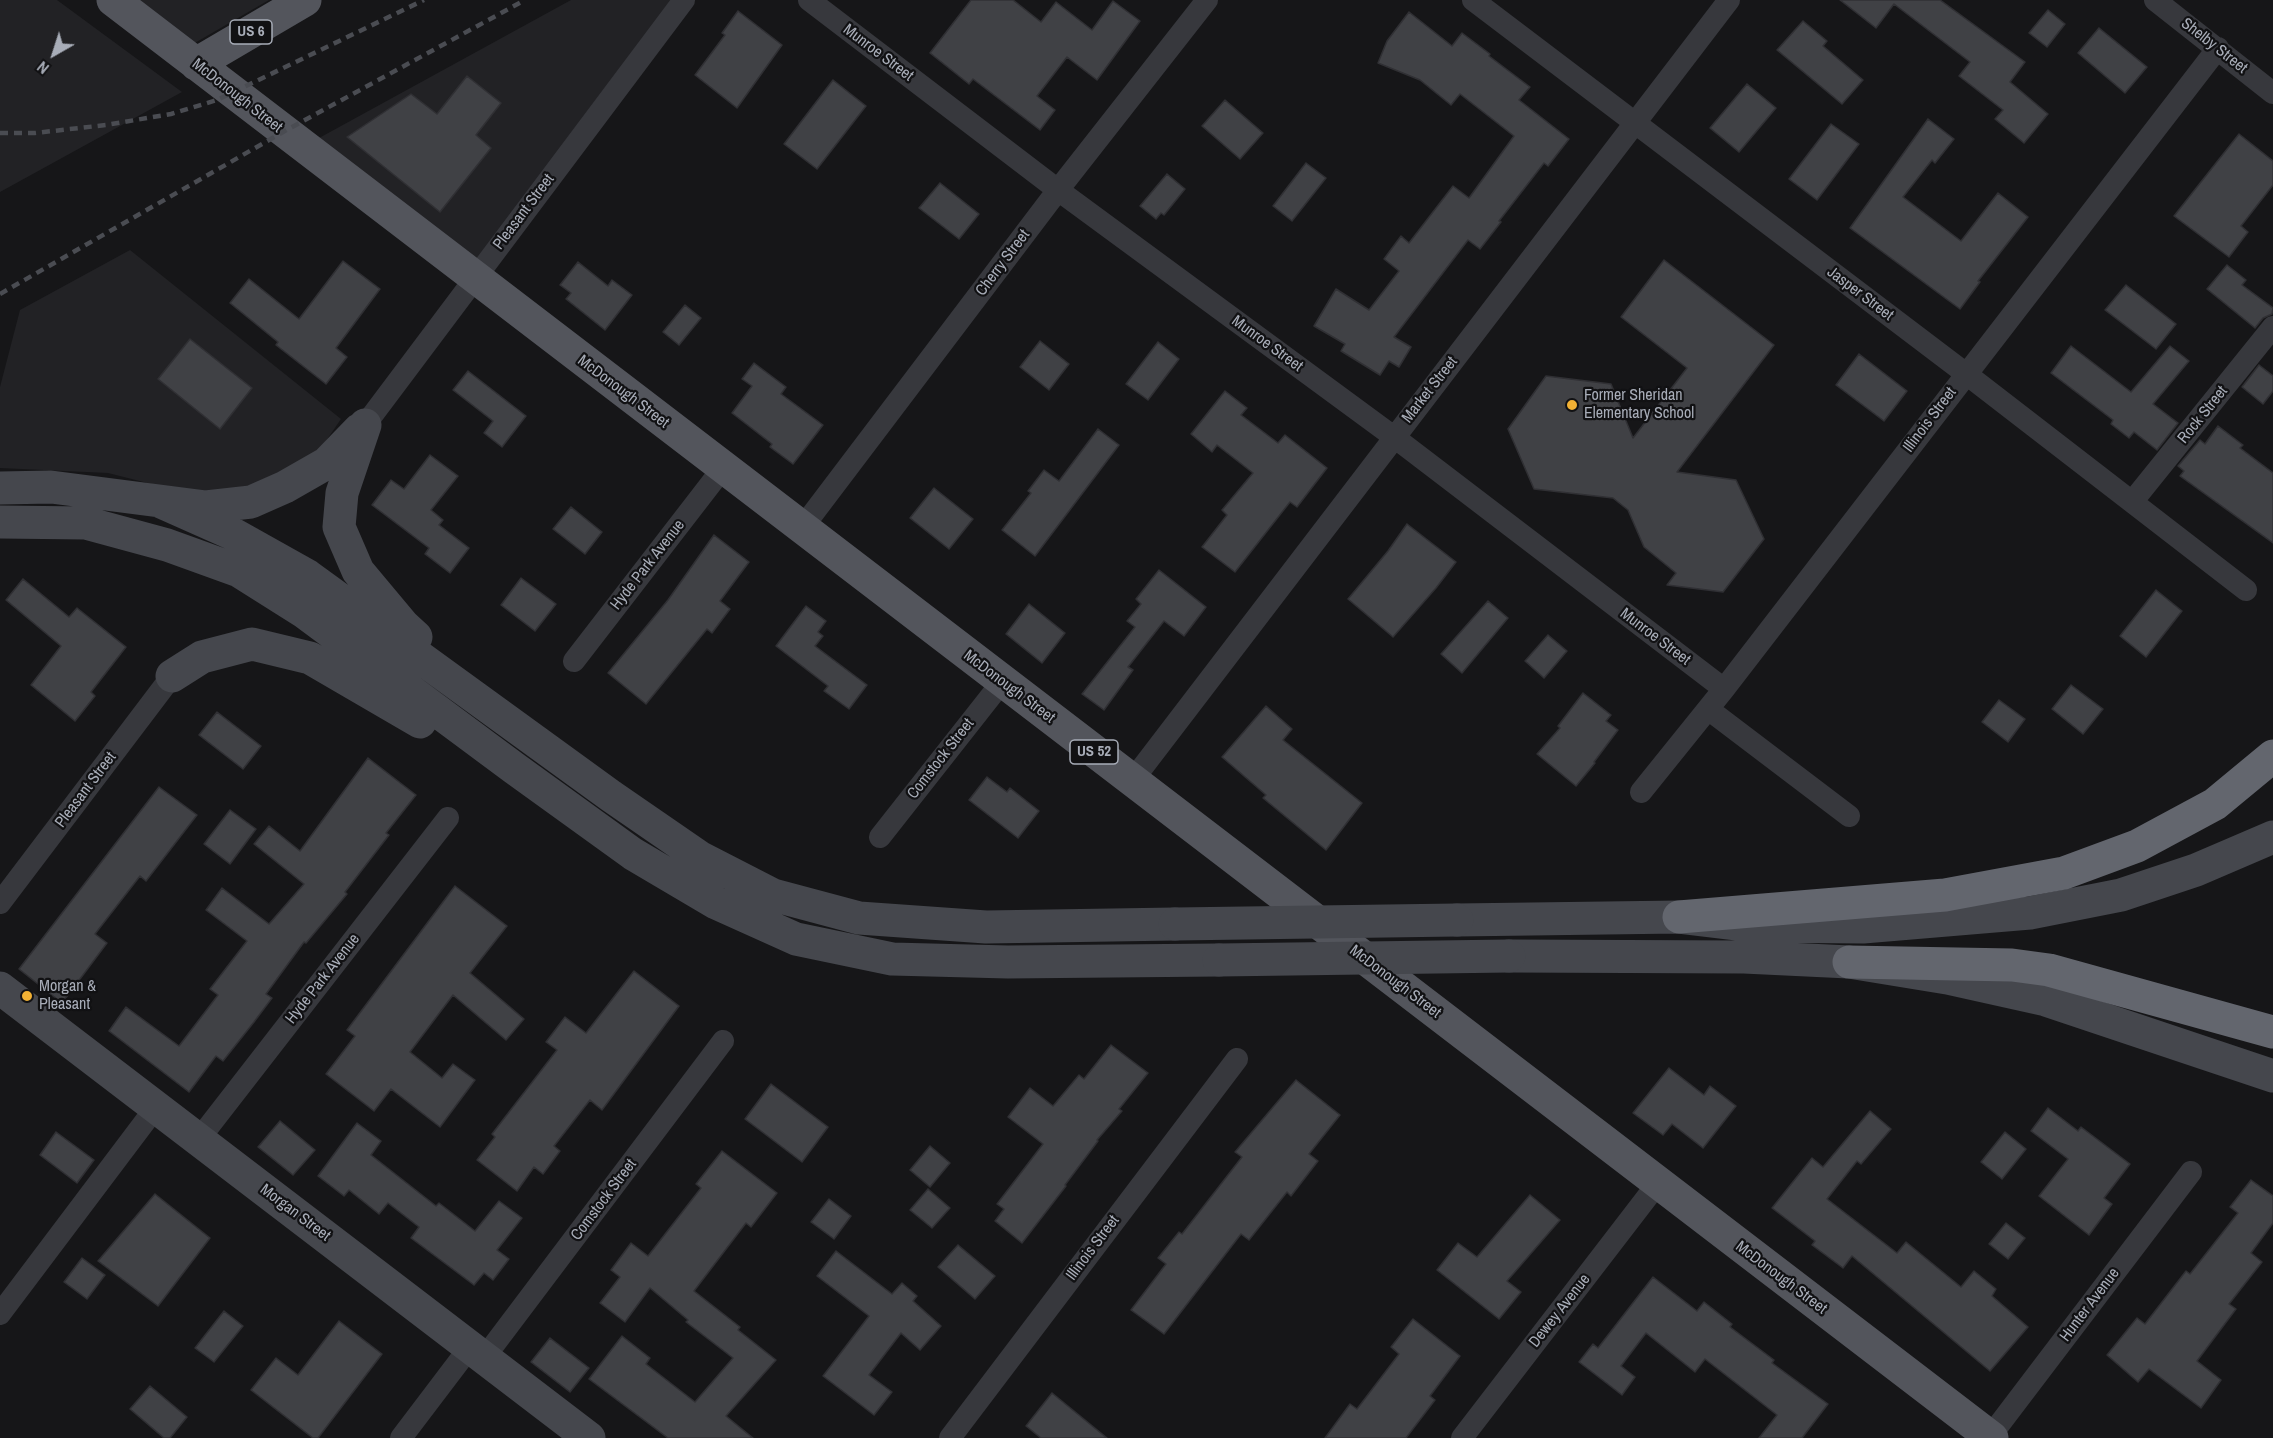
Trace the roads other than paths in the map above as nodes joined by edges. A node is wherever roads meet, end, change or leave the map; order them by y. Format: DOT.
graph roads {
  1 [pos="113,0"];
  2 [pos="306,0"];
  3 [pos="684,0"];
  4 [pos="809,0"];
  5 [pos="1207,0"];
  6 [pos="1473,0"];
  7 [pos="1729,0"];
  8 [pos="2155,0"];
  9 [pos="2218,48"];
  10 [pos="196,64"];
  11 [pos="2273,93"];
  12 [pos="1634,124"];
  13 [pos="1058,190"];
  14 [pos="475,278"];
  15 [pos="2273,327"];
  16 [pos="1965,373"];
  17 [pos="365,425"];
  18 [pos="1394,437"];
  19 [pos="723,468"];
  20 [pos="0,488"];
  21 [pos="161,502"];
  22 [pos="2132,502"];
  23 [pos="0,522"];
  24 [pos="802,528"];
  25 [pos="2246,590"];
  26 [pos="574,661"];
  27 [pos="172,676"];
  28 [pos="1002,682"];
  29 [pos="1724,689"];
  30 [pos="1708,709"];
  31 [pos="535,741"];
  32 [pos="2273,756"];
  33 [pos="1132,781"];
  34 [pos="1641,792"];
  35 [pos="1849,816"];
  36 [pos="448,818"];
  37 [pos="880,837"];
  38 [pos="2273,837"];
  39 [pos="633,854"];
  40 [pos="0,903"];
  41 [pos="1679,917"];
  42 [pos="1849,962"];
  43 [pos="0,988"];
  44 [pos="2273,1032"];
  45 [pos="723,1041"];
  46 [pos="1237,1059"];
  47 [pos="2273,1076"];
  48 [pos="156,1107"];
  49 [pos="199,1139"];
  50 [pos="2191,1172"];
  51 [pos="1658,1183"];
  52 [pos="0,1314"];
  53 [pos="477,1353"];
  54 [pos="401,1438"];
  55 [pos="589,1438"];
  56 [pos="950,1438"];
  57 [pos="1462,1438"];
  58 [pos="1990,1438"];
  1 -- 10 [label="main road, McDonough Street"];
  2 -- 10 [label="main road, US 6"];
  3 -- 14 [label="street, Pleasant Street"];
  4 -- 13 [label="street, Munroe Street"];
  5 -- 13 [label="street, Cherry Street"];
  6 -- 12 [label="street, Jasper Street"];
  7 -- 12 [label="street, Market Street"];
  8 -- 9 [label="street, Shelby Street"];
  9 -- 11 [label="street, Shelby Street"];
  9 -- 16 [label="street, Illinois Street"];
  10 -- 14 [label="main road, McDonough Street / US 52"];
  12 -- 16 [label="street, Jasper Street"];
  12 -- 18 [label="street, Market Street"];
  13 -- 18 [label="street, Munroe Street"];
  13 -- 24 [label="street, Cherry Street"];
  14 -- 17 [label="street, Pleasant Street"];
  14 -- 19 [label="main road, McDonough Street / US 52"];
  15 -- 22 [label="street, Rock Street"];
  16 -- 22 [label="street, Jasper Street"];
  16 -- 29 [label="street, Illinois Street"];
  17 -- 21 [label="street"];
  17 -- 31 [label="street"];
  18 -- 29 [label="street, Munroe Street"];
  18 -- 33 [label="street, Market Street"];
  19 -- 24 [label="main road, McDonough Street / US 52"];
  19 -- 26 [label="street, Hyde Park Avenue"];
  20 -- 21 [label="street"];
  21 -- 31 [label="street"];
  22 -- 25 [label="street, Jasper Street"];
  23 -- 39 [label="street"];
  24 -- 28 [label="main road, McDonough Street / US 52"];
  27 -- 39 [label="street"];
  27 -- 40 [label="street, Pleasant Street"];
  28 -- 33 [label="main road, McDonough Street / US 52"];
  28 -- 37 [label="street, Comstock Street"];
  29 -- 30 [label="street, Illinois Street"];
  30 -- 34 [label="street, Illinois Street"];
  30 -- 35 [label="street"];
  31 -- 41 [label="street, bridge"];
  32 -- 41 [label="highway"];
  33 -- 51 [label="main road, McDonough Street / US 52"];
  36 -- 49 [label="street, Hyde Park Avenue"];
  38 -- 41 [label="street"];
  39 -- 42 [label="street, bridge"];
  42 -- 44 [label="highway"];
  42 -- 47 [label="street"];
  43 -- 48 [label="street, Morgan Street"];
  45 -- 53 [label="street, Comstock Street"];
  46 -- 56 [label="street, Illinois Street"];
  48 -- 49 [label="street, Morgan Street"];
  48 -- 52 [label="street"];
  49 -- 53 [label="street, Morgan Street"];
  50 -- 58 [label="street, Hunter Avenue"];
  51 -- 57 [label="street, Dewey Avenue"];
  51 -- 58 [label="main road, McDonough Street / US 52"];
  53 -- 54 [label="street, Comstock Street"];
  53 -- 55 [label="street, Morgan Street"];
}
